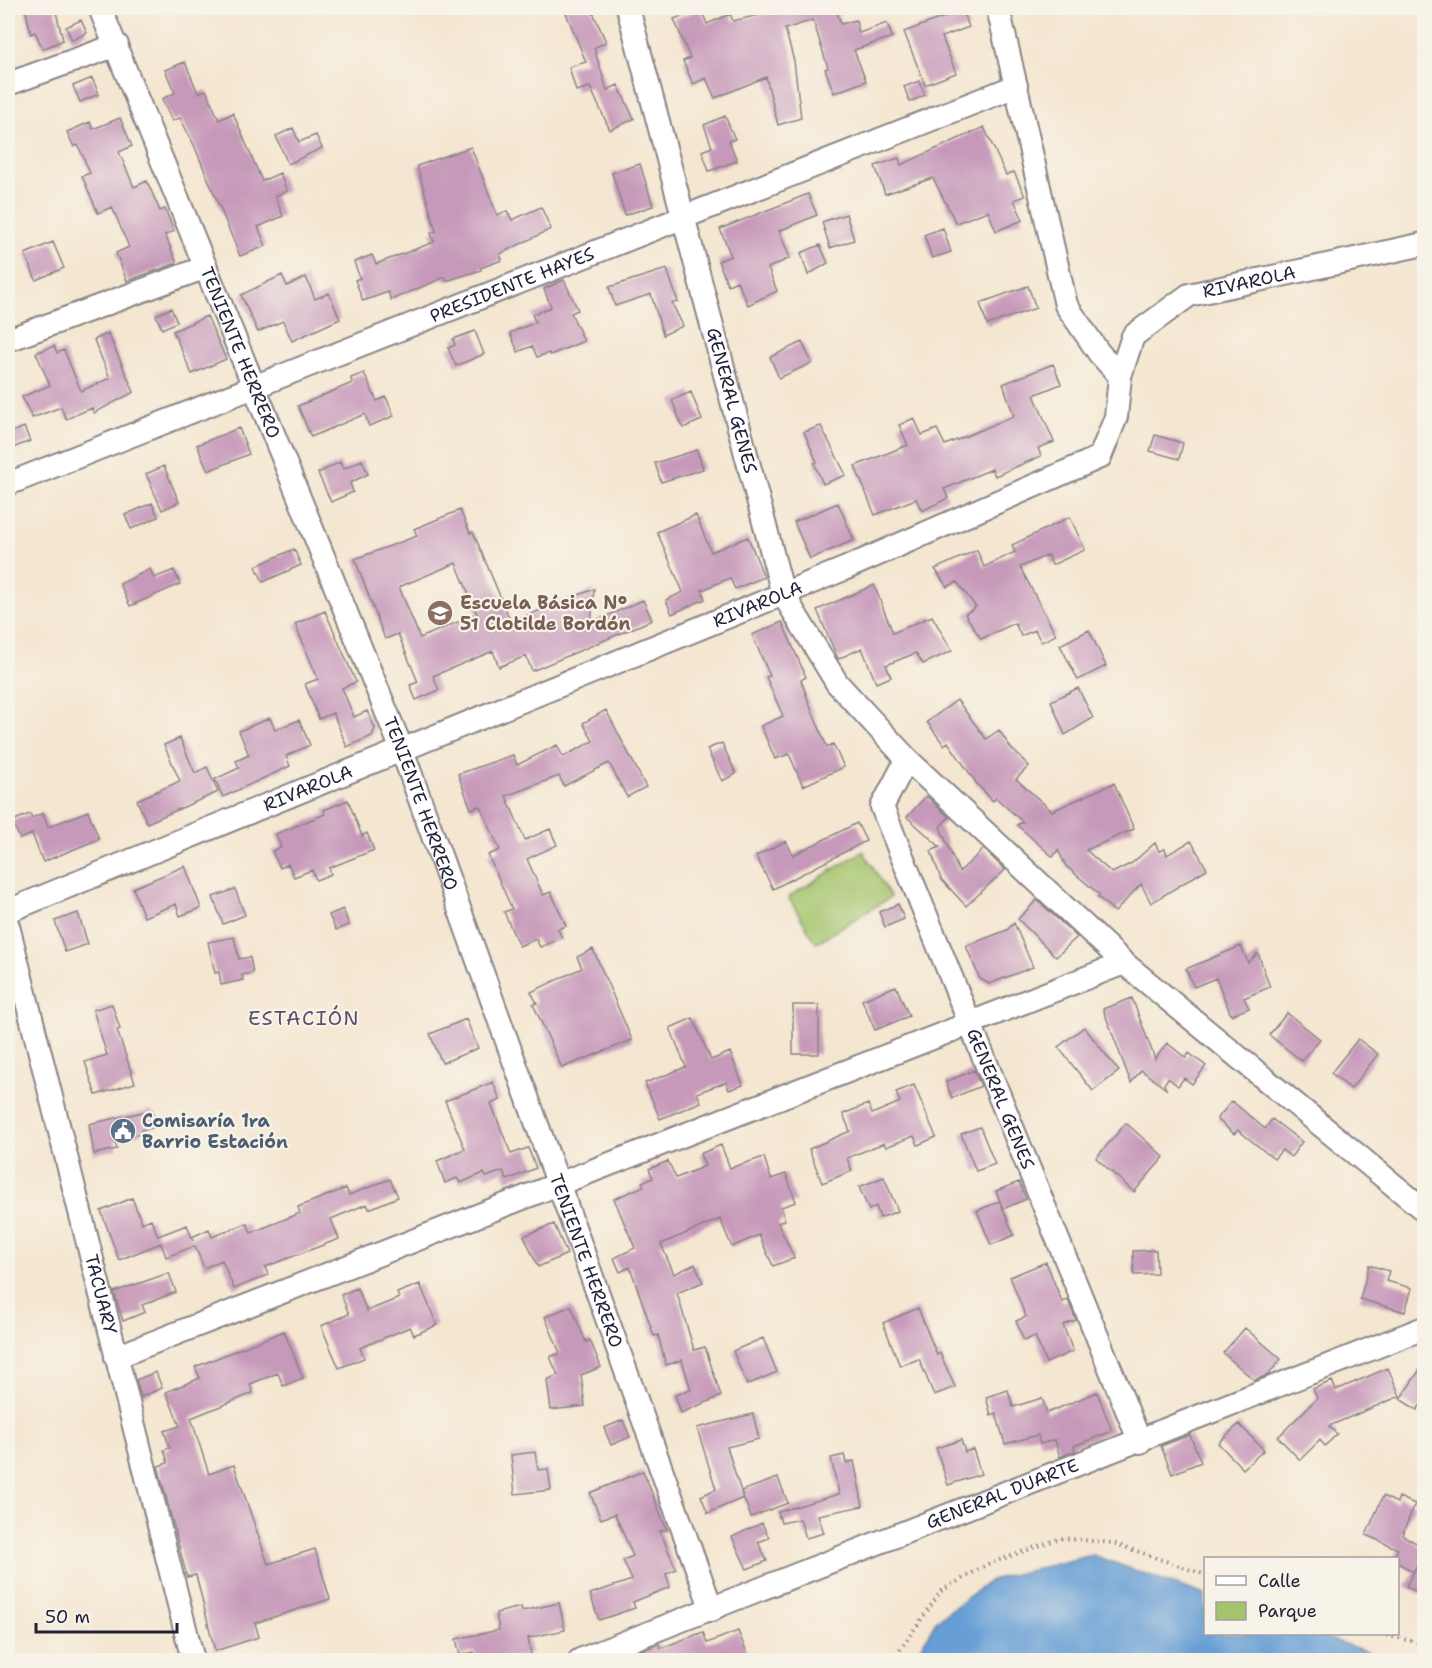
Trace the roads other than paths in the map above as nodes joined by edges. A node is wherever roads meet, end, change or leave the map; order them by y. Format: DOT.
graph roads {
  1 [pos="100,8"];
  2 [pos="628,8"];
  3 [pos="998,8"];
  4 [pos="117,45"];
  5 [pos="8,84"];
  6 [pos="1016,87"];
  7 [pos="684,216"];
  8 [pos="1425,244"];
  9 [pos="206,267"];
  10 [pos="8,340"];
  11 [pos="1120,376"];
  12 [pos="255,385"];
  13 [pos="8,484"];
  14 [pos="783,594"];
  15 [pos="402,750"];
  16 [pos="907,759"];
  17 [pos="8,910"];
  18 [pos="8,926"];
  19 [pos="1124,963"];
  20 [pos="969,1024"];
  21 [pos="559,1185"];
  22 [pos="1425,1210"];
  23 [pos="1425,1328"];
  24 [pos="116,1357"];
  25 [pos="1140,1442"];
  26 [pos="712,1610"];
  27 [pos="193,1660"];
  28 [pos="580,1660"];
  1 -- 4 [label="street, TENIENTE HERRERO"];
  2 -- 7 [label="street, GENERAL GENES"];
  3 -- 6 [label="street"];
  4 -- 5 [label="street"];
  4 -- 9 [label="street, TENIENTE HERRERO"];
  6 -- 7 [label="street, PRESIDENTE HAYES"];
  6 -- 11 [label="street"];
  7 -- 12 [label="street, PRESIDENTE HAYES"];
  7 -- 14 [label="street, GENERAL GENES"];
  8 -- 11 [label="street, RIVAROLA"];
  9 -- 10 [label="street"];
  9 -- 12 [label="street, TENIENTE HERRERO"];
  11 -- 14 [label="street, RIVAROLA"];
  12 -- 13 [label="street, PRESIDENTE HAYES"];
  12 -- 15 [label="street, TENIENTE HERRERO"];
  14 -- 15 [label="street, RIVAROLA"];
  14 -- 16 [label="street, GENERAL GENES"];
  15 -- 17 [label="street, RIVAROLA"];
  15 -- 21 [label="street, TENIENTE HERRERO"];
  16 -- 19 [label="street, GENERAL GENES"];
  16 -- 20 [label="street, GENERAL GENES"];
  18 -- 24 [label="street, TACUARY"];
  19 -- 20 [label="street"];
  19 -- 22 [label="street, GENERAL GENES"];
  20 -- 21 [label="street"];
  20 -- 25 [label="street, GENERAL GENES"];
  21 -- 24 [label="street"];
  21 -- 26 [label="street, TENIENTE HERRERO"];
  23 -- 25 [label="street, GENERAL DUARTE"];
  24 -- 27 [label="street, TACUARY"];
  25 -- 26 [label="street, GENERAL DUARTE"];
  26 -- 28 [label="street, GENERAL DUARTE"];
}
